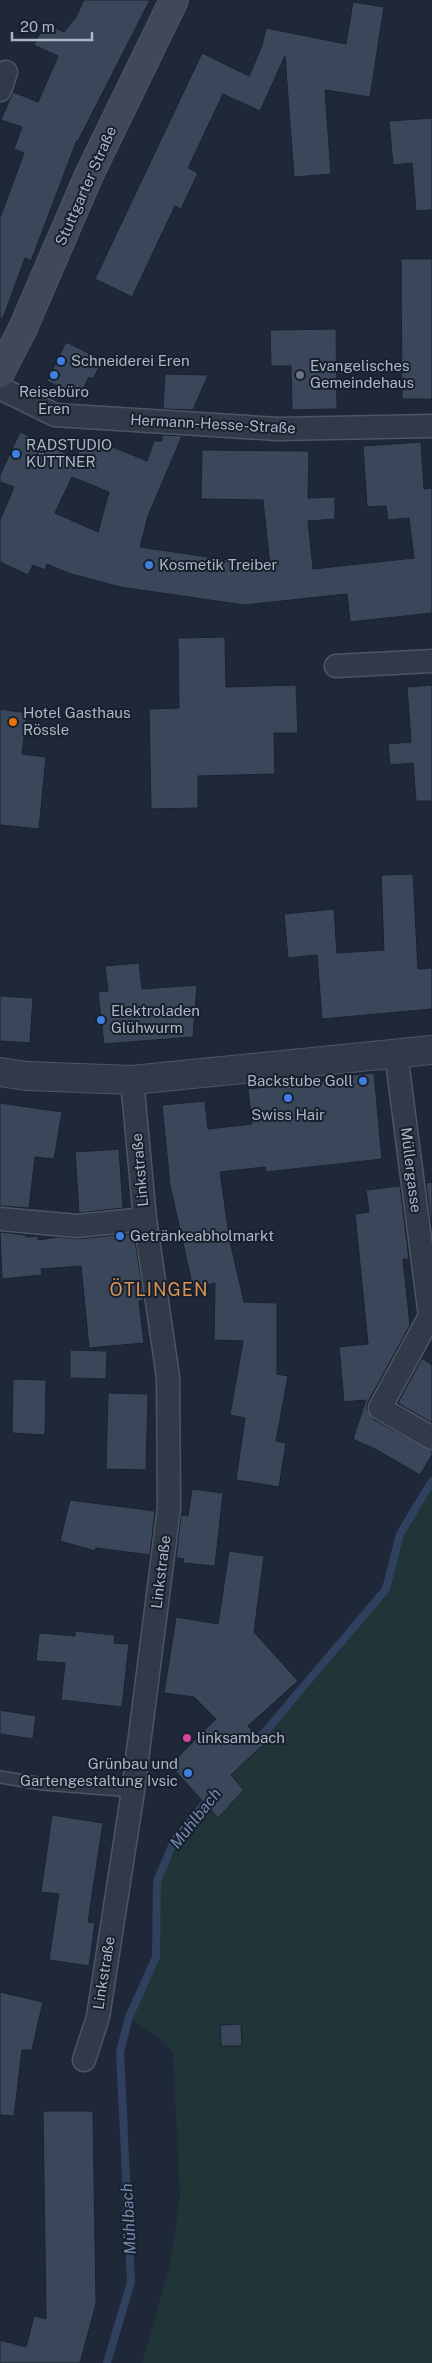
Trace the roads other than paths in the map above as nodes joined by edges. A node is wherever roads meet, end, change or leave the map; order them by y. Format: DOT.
graph roads {
  1 [pos="174,0"];
  2 [pos="0,373"];
  3 [pos="0,388"];
  4 [pos="432,426"];
  5 [pos="432,661"];
  6 [pos="336,666"];
  7 [pos="432,1050"];
  8 [pos="396,1054"];
  9 [pos="0,1072"];
  10 [pos="132,1080"];
  11 [pos="0,1219"];
  12 [pos="145,1219"];
  13 [pos="431,1316"];
  14 [pos="432,1438"];
  15 [pos="0,1777"];
  16 [pos="133,1791"];
  17 [pos="84,2060"];
  1 -- 2 [label="main road, Stuttgarter Straße"];
  3 -- 4 [label="street, Hermann-Hesse-Straße"];
  5 -- 6 [label="street"];
  7 -- 8 [label="street"];
  8 -- 10 [label="street"];
  8 -- 13 [label="street, Müllergasse"];
  9 -- 10 [label="street"];
  10 -- 12 [label="street, Linkstraße"];
  11 -- 12 [label="street"];
  12 -- 16 [label="street, Linkstraße"];
  13 -- 14 [label="street, Müllergasse"];
  15 -- 16 [label="lane"];
  16 -- 17 [label="street, Linkstraße"];
}
